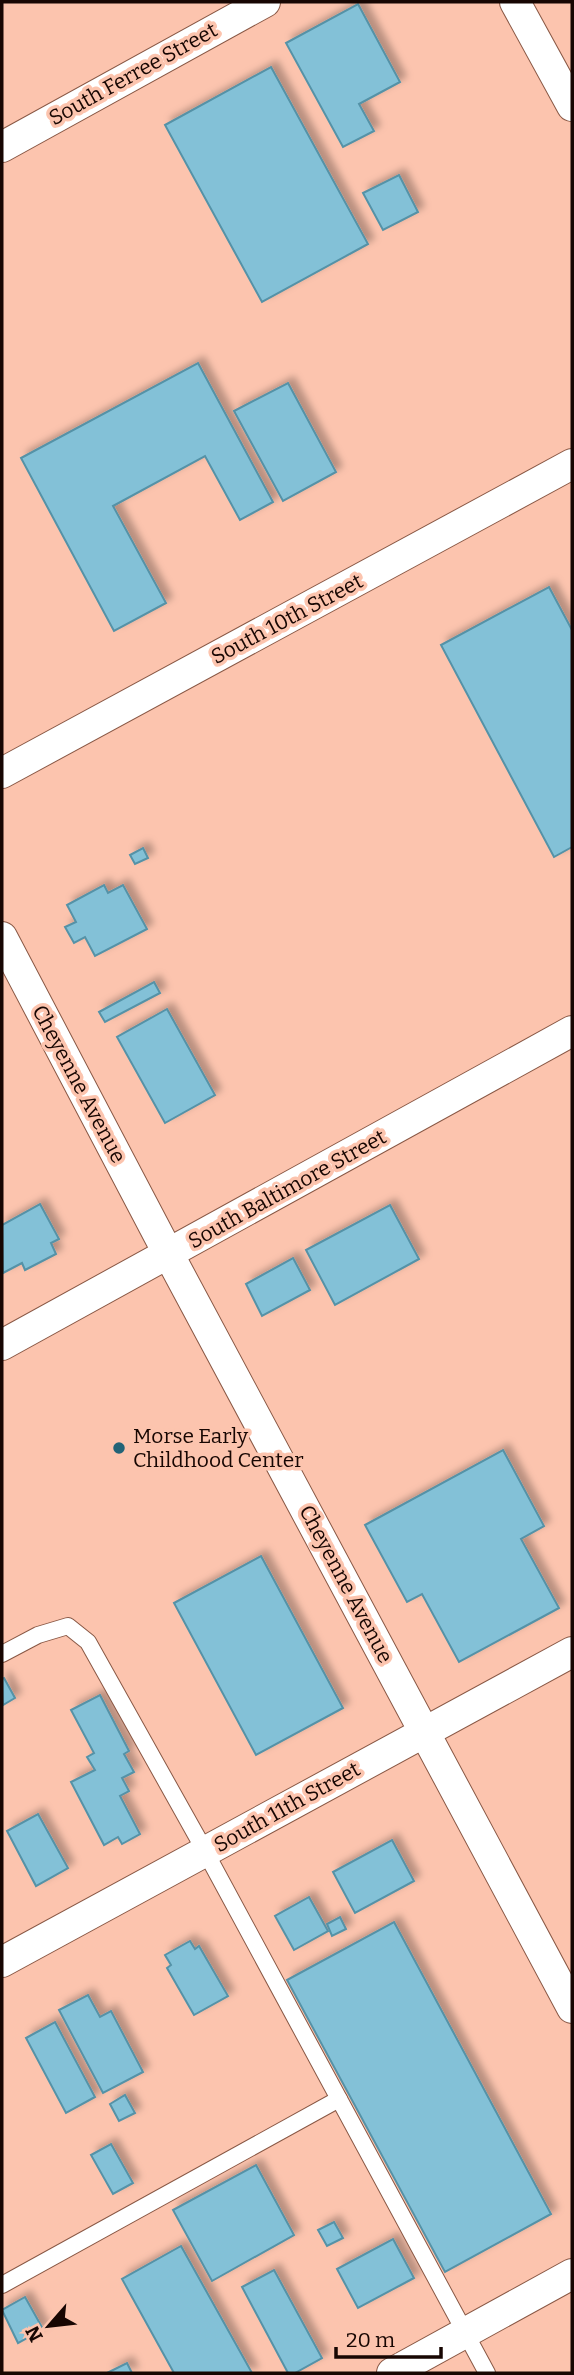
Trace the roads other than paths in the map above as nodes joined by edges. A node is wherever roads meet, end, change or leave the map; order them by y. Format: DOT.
graph roads {
  1 [pos="265,2"];
  2 [pos="515,2"];
  3 [pos="572,106"];
  4 [pos="2,147"];
  5 [pos="572,464"];
  6 [pos="2,773"];
  7 [pos="2,937"];
  8 [pos="572,1031"];
  9 [pos="169,1255"];
  10 [pos="2,1345"];
  11 [pos="572,1652"];
  12 [pos="2,1654"];
  13 [pos="425,1731"];
  14 [pos="205,1851"];
  15 [pos="2,1962"];
  16 [pos="572,2008"];
  17 [pos="339,2099"];
  18 [pos="572,2274"];
  19 [pos="2,2285"];
  20 [pos="465,2333"];
  21 [pos="392,2373"];
  22 [pos="487,2373"];
  1 -- 4 [label="street, South Ferree Street"];
  2 -- 3 [label="street"];
  5 -- 6 [label="street, South 10th Street"];
  7 -- 9 [label="street, Cheyenne Avenue"];
  8 -- 9 [label="street, South Baltimore Street"];
  9 -- 10 [label="street, South Baltimore Street"];
  9 -- 13 [label="street, Cheyenne Avenue"];
  11 -- 13 [label="street, South 11th Street"];
  12 -- 14 [label="lane"];
  13 -- 14 [label="street, South 11th Street"];
  13 -- 16 [label="street, Cheyenne Avenue"];
  14 -- 15 [label="street, South 11th Street"];
  14 -- 17 [label="lane"];
  17 -- 19 [label="lane"];
  17 -- 20 [label="lane"];
  18 -- 20 [label="street"];
  20 -- 21 [label="street"];
  20 -- 22 [label="lane"];
}
